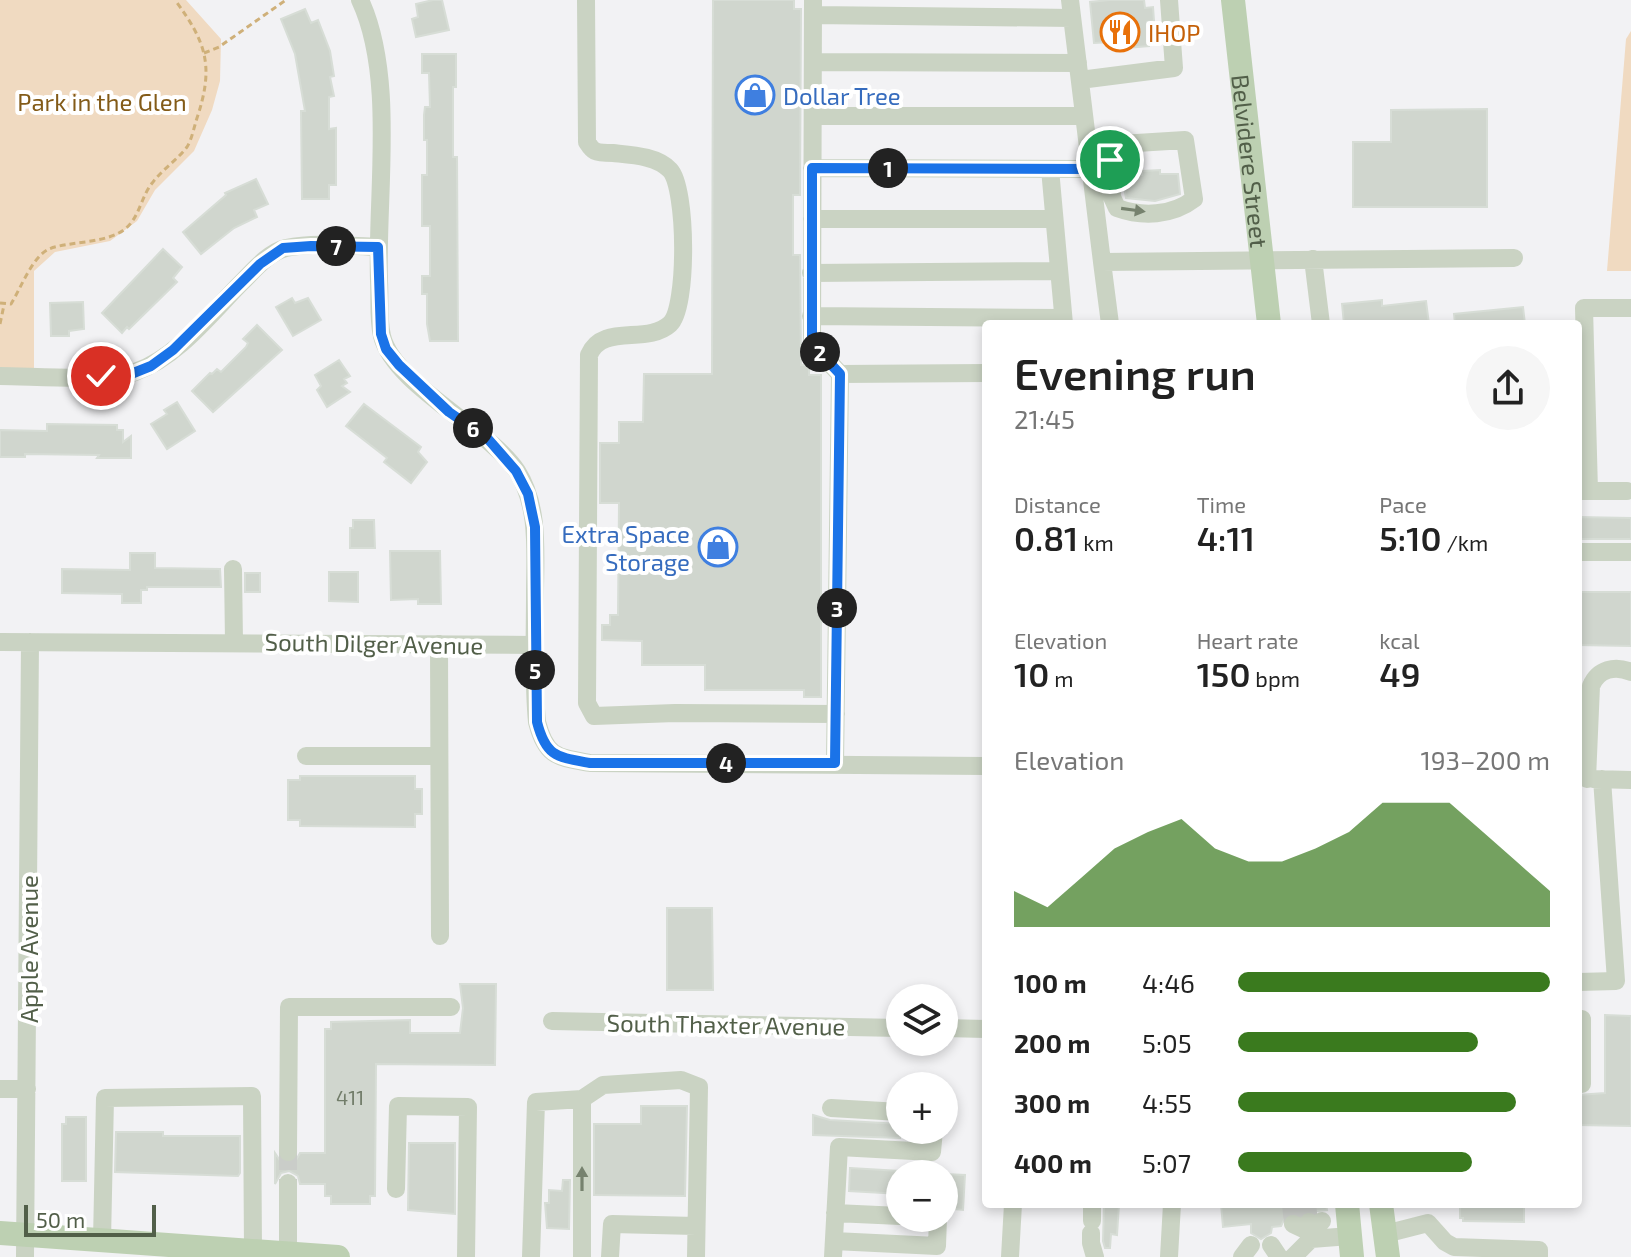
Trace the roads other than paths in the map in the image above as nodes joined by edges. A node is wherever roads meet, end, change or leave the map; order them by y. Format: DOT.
graph roads {
  1 [pos="360,0"];
  2 [pos="586,0"];
  3 [pos="1169,0"];
  4 [pos="1233,0"];
  5 [pos="813,8"];
  6 [pos="1071,9"];
  7 [pos="813,62"];
  8 [pos="1079,72"];
  9 [pos="813,116"];
  10 [pos="1084,116"];
  11 [pos="1110,145"];
  12 [pos="1088,146"];
  13 [pos="812,168"];
  14 [pos="1050,169"];
  15 [pos="1091,169"];
  16 [pos="812,219"];
  17 [pos="1054,219"];
  18 [pos="378,247"];
  19 [pos="1514,258"];
  20 [pos="1262,259"];
  21 [pos="1313,259"];
  22 [pos="1102,262"];
  23 [pos="1058,271"];
  24 [pos="811,273"];
  25 [pos="1631,308"];
  26 [pos="811,316"];
  27 [pos="1013,320"];
  28 [pos="1064,320"];
  29 [pos="1109,320"];
  30 [pos="1269,320"];
  31 [pos="1321,320"];
  32 [pos="1582,356"];
  33 [pos="982,373"];
  34 [pos="840,374"];
  35 [pos="0,376"];
  36 [pos="1584,491"];
  37 [pos="1627,491"];
  38 [pos="1582,552"];
  39 [pos="1631,552"];
  40 [pos="233,569"];
  41 [pos="0,642"];
  42 [pos="30,642"];
  43 [pos="234,642"];
  44 [pos="439,644"];
  45 [pos="535,645"];
  46 [pos="1631,672"];
  47 [pos="836,714"];
  48 [pos="306,756"];
  49 [pos="439,756"];
  50 [pos="835,763"];
  51 [pos="982,766"];
  52 [pos="1589,779"];
  53 [pos="1631,780"];
  54 [pos="440,936"];
  55 [pos="1582,982"];
  56 [pos="451,1007"];
  57 [pos="1582,1019"];
  58 [pos="552,1021"];
  59 [pos="886,1028"];
  60 [pos="958,1028"];
  61 [pos="982,1029"];
  62 [pos="1582,1084"];
  63 [pos="0,1089"];
  64 [pos="27,1089"];
  65 [pos="582,1099"];
  66 [pos="831,1108"];
  67 [pos="886,1111"];
  68 [pos="933,1144"];
  69 [pos="288,1152"];
  70 [pos="288,1183"];
  71 [pos="396,1189"];
  72 [pos="1013,1208"];
  73 [pos="1172,1208"];
  74 [pos="1347,1208"];
  75 [pos="1381,1208"];
  76 [pos="835,1213"];
  77 [pos="1427,1213"];
  78 [pos="886,1215"];
  79 [pos="1092,1219"];
  80 [pos="696,1226"];
  81 [pos="938,1232"];
  82 [pos="0,1233"];
  83 [pos="102,1240"];
  84 [pos="1386,1245"];
  85 [pos="26,1246"];
  86 [pos="1351,1246"];
  87 [pos="834,1249"];
  88 [pos="237,1253"];
  89 [pos="288,1254"];
  90 [pos="1539,1254"];
  91 [pos="338,1257"];
  92 [pos="466,1257"];
  93 [pos="531,1257"];
  94 [pos="582,1257"];
  95 [pos="610,1257"];
  96 [pos="696,1257"];
  97 [pos="1010,1257"];
  98 [pos="1095,1257"];
  99 [pos="1169,1257"];
  100 [pos="1293,1257"];
  1 -- 18 [label="street"];
  2 -- 47 [label="street"];
  3 -- 8 [label="street"];
  4 -- 20 [label="main road, Belvidere Street"];
  5 -- 6 [label="street"];
  5 -- 7 [label="street"];
  6 -- 8 [label="street"];
  7 -- 8 [label="street"];
  7 -- 9 [label="street"];
  8 -- 10 [label="street"];
  9 -- 10 [label="street"];
  9 -- 13 [label="street"];
  10 -- 12 [label="street"];
  11 -- 11 [label="street, one-way"];
  11 -- 12 [label="street"];
  12 -- 15 [label="street"];
  13 -- 14 [label="street"];
  13 -- 16 [label="street"];
  14 -- 15 [label="street"];
  14 -- 17 [label="street"];
  15 -- 22 [label="street"];
  16 -- 17 [label="street"];
  16 -- 24 [label="street"];
  17 -- 23 [label="street"];
  18 -- 35 [label="street"];
  18 -- 45 [label="street"];
  19 -- 21 [label="street"];
  20 -- 21 [label="street"];
  20 -- 22 [label="street"];
  20 -- 30 [label="main road, Belvidere Street"];
  21 -- 31 [label="street"];
  22 -- 29 [label="street"];
  23 -- 24 [label="street"];
  23 -- 28 [label="street"];
  24 -- 26 [label="street"];
  25 -- 32 [label="street"];
  26 -- 27 [label="street"];
  26 -- 34 [label="street"];
  32 -- 36 [label="street"];
  33 -- 34 [label="street"];
  34 -- 47 [label="street"];
  36 -- 37 [label="street"];
  38 -- 39 [label="street"];
  40 -- 43 [label="street"];
  41 -- 42 [label="street, South Dilger Avenue"];
  42 -- 43 [label="street, South Dilger Avenue"];
  42 -- 64 [label="street, Apple Avenue"];
  43 -- 44 [label="street, South Dilger Avenue"];
  44 -- 45 [label="street, South Dilger Avenue"];
  44 -- 49 [label="street"];
  45 -- 50 [label="street"];
  46 -- 52 [label="street"];
  47 -- 50 [label="street"];
  48 -- 49 [label="street"];
  49 -- 54 [label="street"];
  50 -- 51 [label="street"];
  52 -- 53 [label="street"];
  52 -- 55 [label="street"];
  56 -- 69 [label="street"];
  57 -- 62 [label="street"];
  58 -- 59 [label="street, South Thaxter Avenue"];
  60 -- 61 [label="street"];
  63 -- 64 [label="street"];
  64 -- 85 [label="street, Apple Avenue"];
  65 -- 80 [label="street"];
  65 -- 93 [label="street"];
  94 -- 65 [label="street, one-way"];
  66 -- 67 [label="street"];
  68 -- 76 [label="street"];
  70 -- 89 [label="street"];
  71 -- 92 [label="street"];
  72 -- 97 [label="street"];
  73 -- 99 [label="street"];
  74 -- 86 [label="main road"];
  75 -- 84 [label="main road"];
  76 -- 78 [label="street"];
  76 -- 87 [label="street"];
  77 -- 84 [label="street"];
  77 -- 90 [label="street"];
  79 -- 98 [label="street"];
  80 -- 95 [label="street"];
  80 -- 96 [label="street"];
  81 -- 87 [label="street"];
  82 -- 85 [label="main road"];
  83 -- 85 [label="main road"];
  83 -- 88 [label="main road"];
  83 -- 88 [label="street"];
  86 -- 100 [label="street"];
  88 -- 89 [label="main road"];
  89 -- 91 [label="main road"];
}
